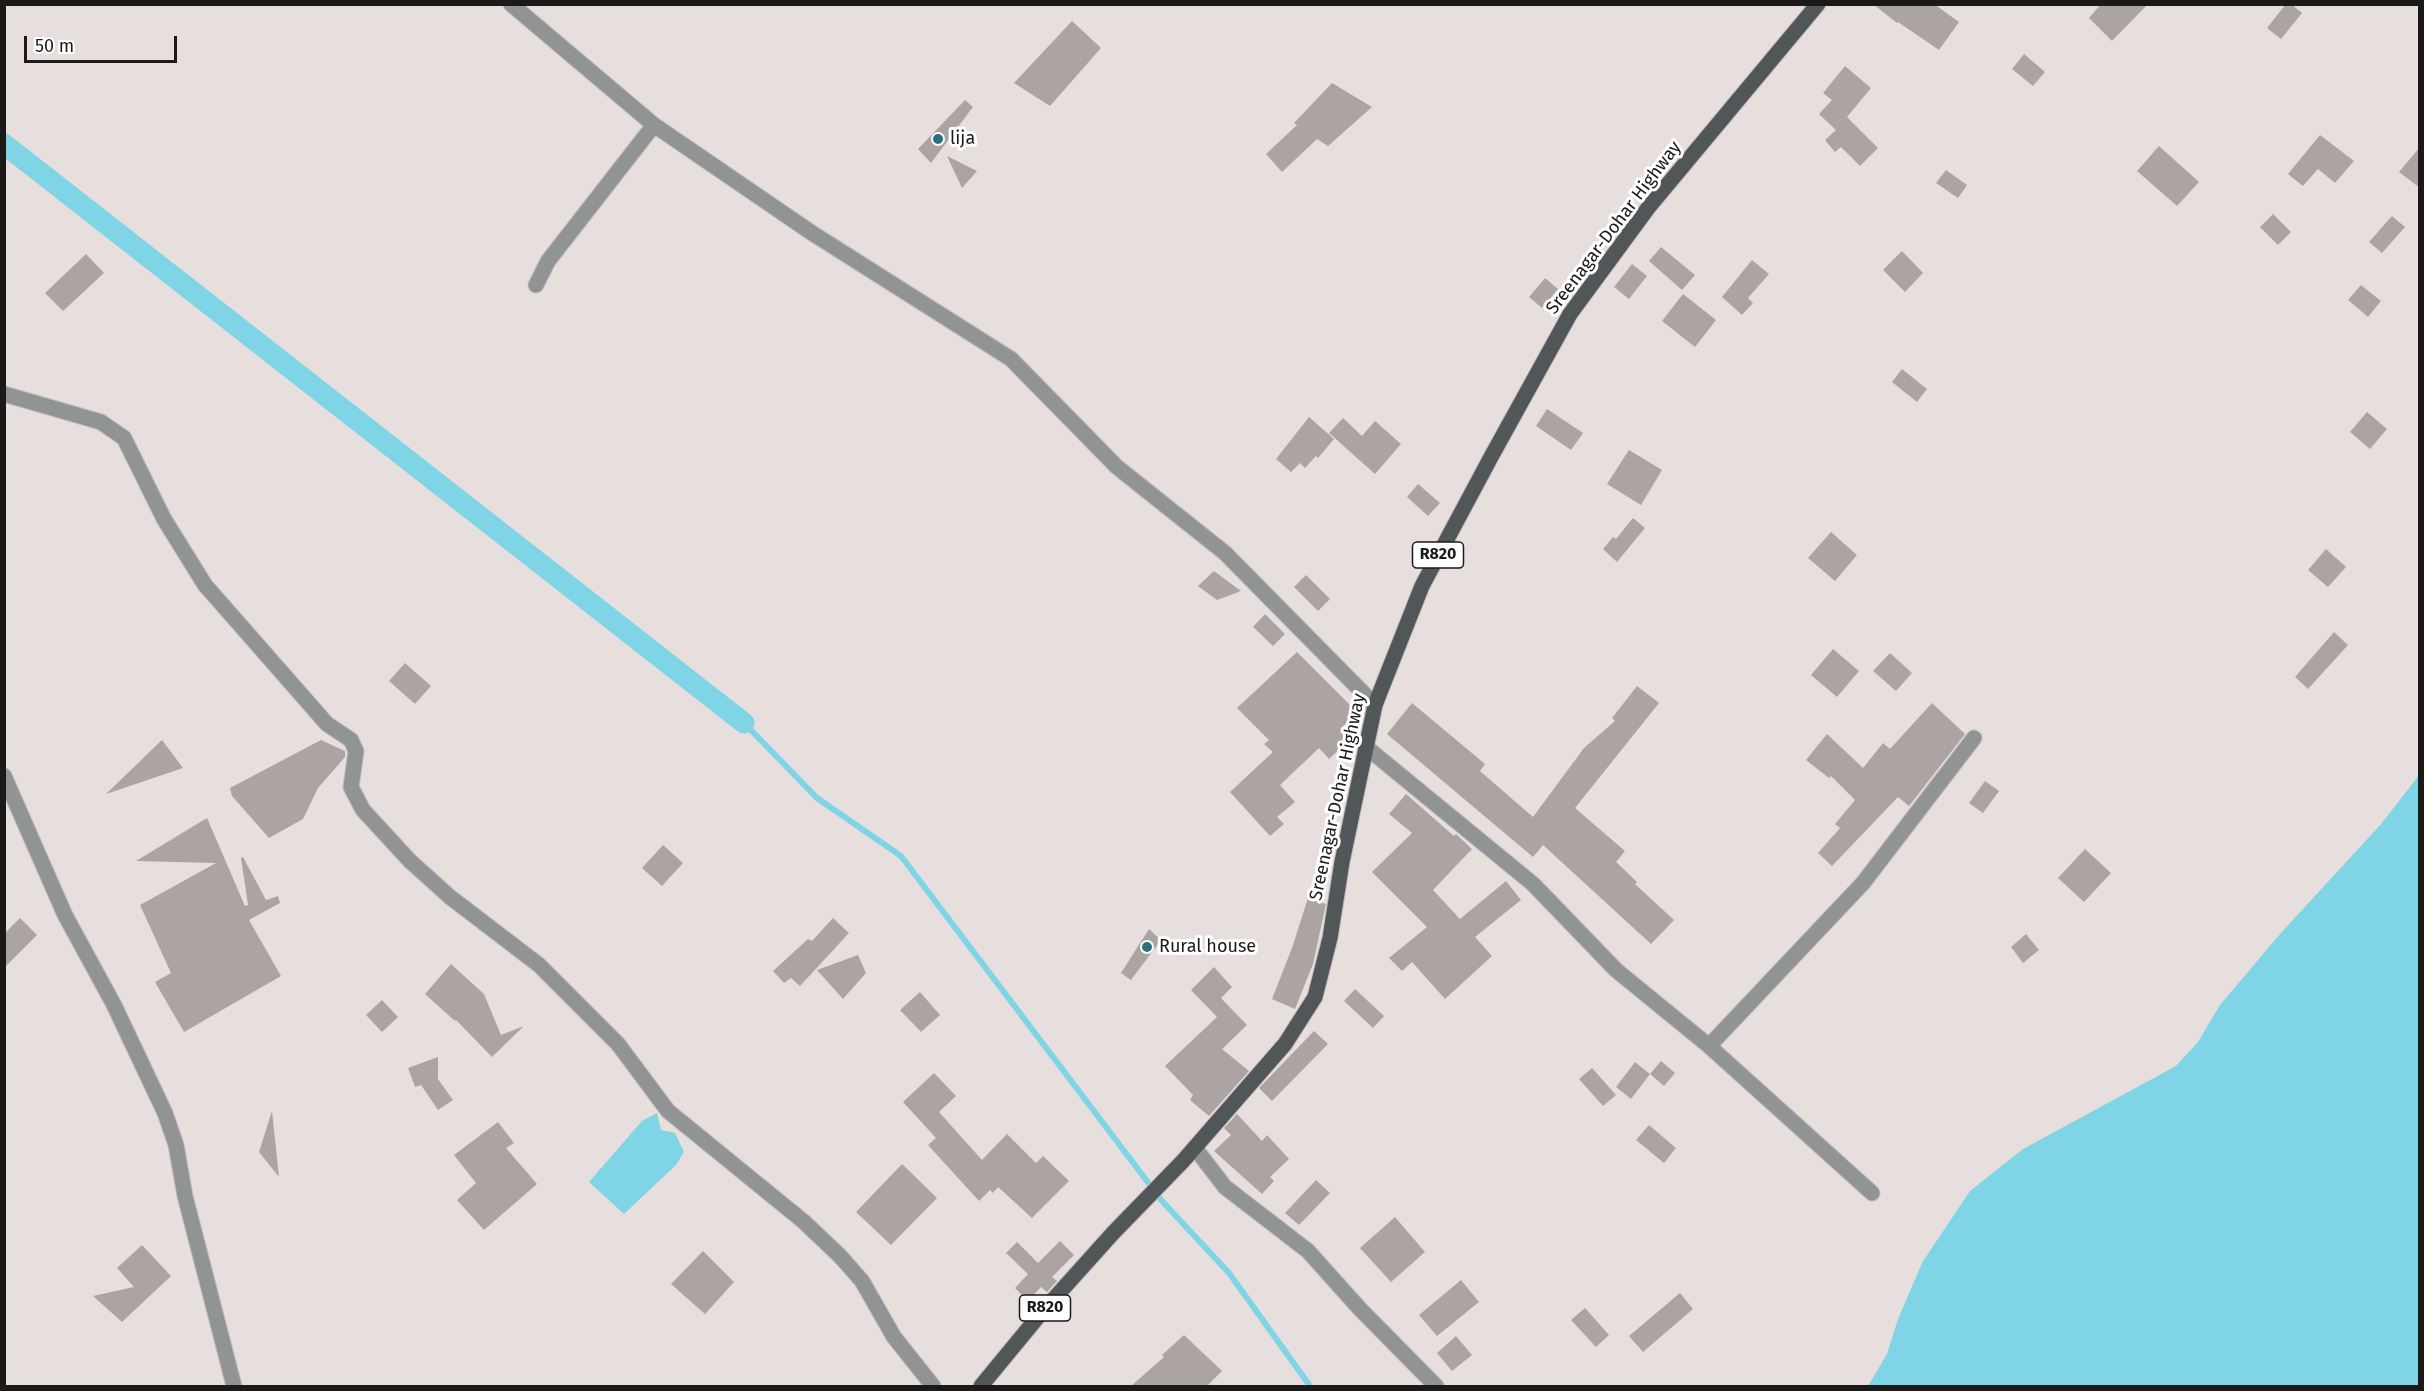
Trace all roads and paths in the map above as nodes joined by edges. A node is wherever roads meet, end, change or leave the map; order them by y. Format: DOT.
graph roads {
  1 [pos="511,4"];
  2 [pos="1818,4"];
  3 [pos="654,125"];
  4 [pos="536,285"];
  5 [pos="4,394"];
  6 [pos="1375,705"];
  7 [pos="1974,738"];
  8 [pos="1366,747"];
  9 [pos="4,776"];
  10 [pos="1709,1046"];
  11 [pos="1195,1148"];
  12 [pos="1872,1193"];
  13 [pos="234,1386"];
  14 [pos="933,1386"];
  15 [pos="981,1386"];
  16 [pos="1436,1386"];
  1 -- 3 [label="street"];
  2 -- 6 [label="main road, Sreenagar-Dohar Highway / R820"];
  3 -- 4 [label="street"];
  3 -- 6 [label="street"];
  5 -- 14 [label="street"];
  6 -- 8 [label="main road, Sreenagar-Dohar Highway / R820"];
  7 -- 10 [label="street"];
  8 -- 10 [label="street"];
  8 -- 11 [label="main road, Sreenagar-Dohar Highway / R820"];
  9 -- 13 [label="street"];
  10 -- 12 [label="street"];
  11 -- 15 [label="main road, Sreenagar-Dohar Highway / R820"];
  11 -- 16 [label="street"];
}
